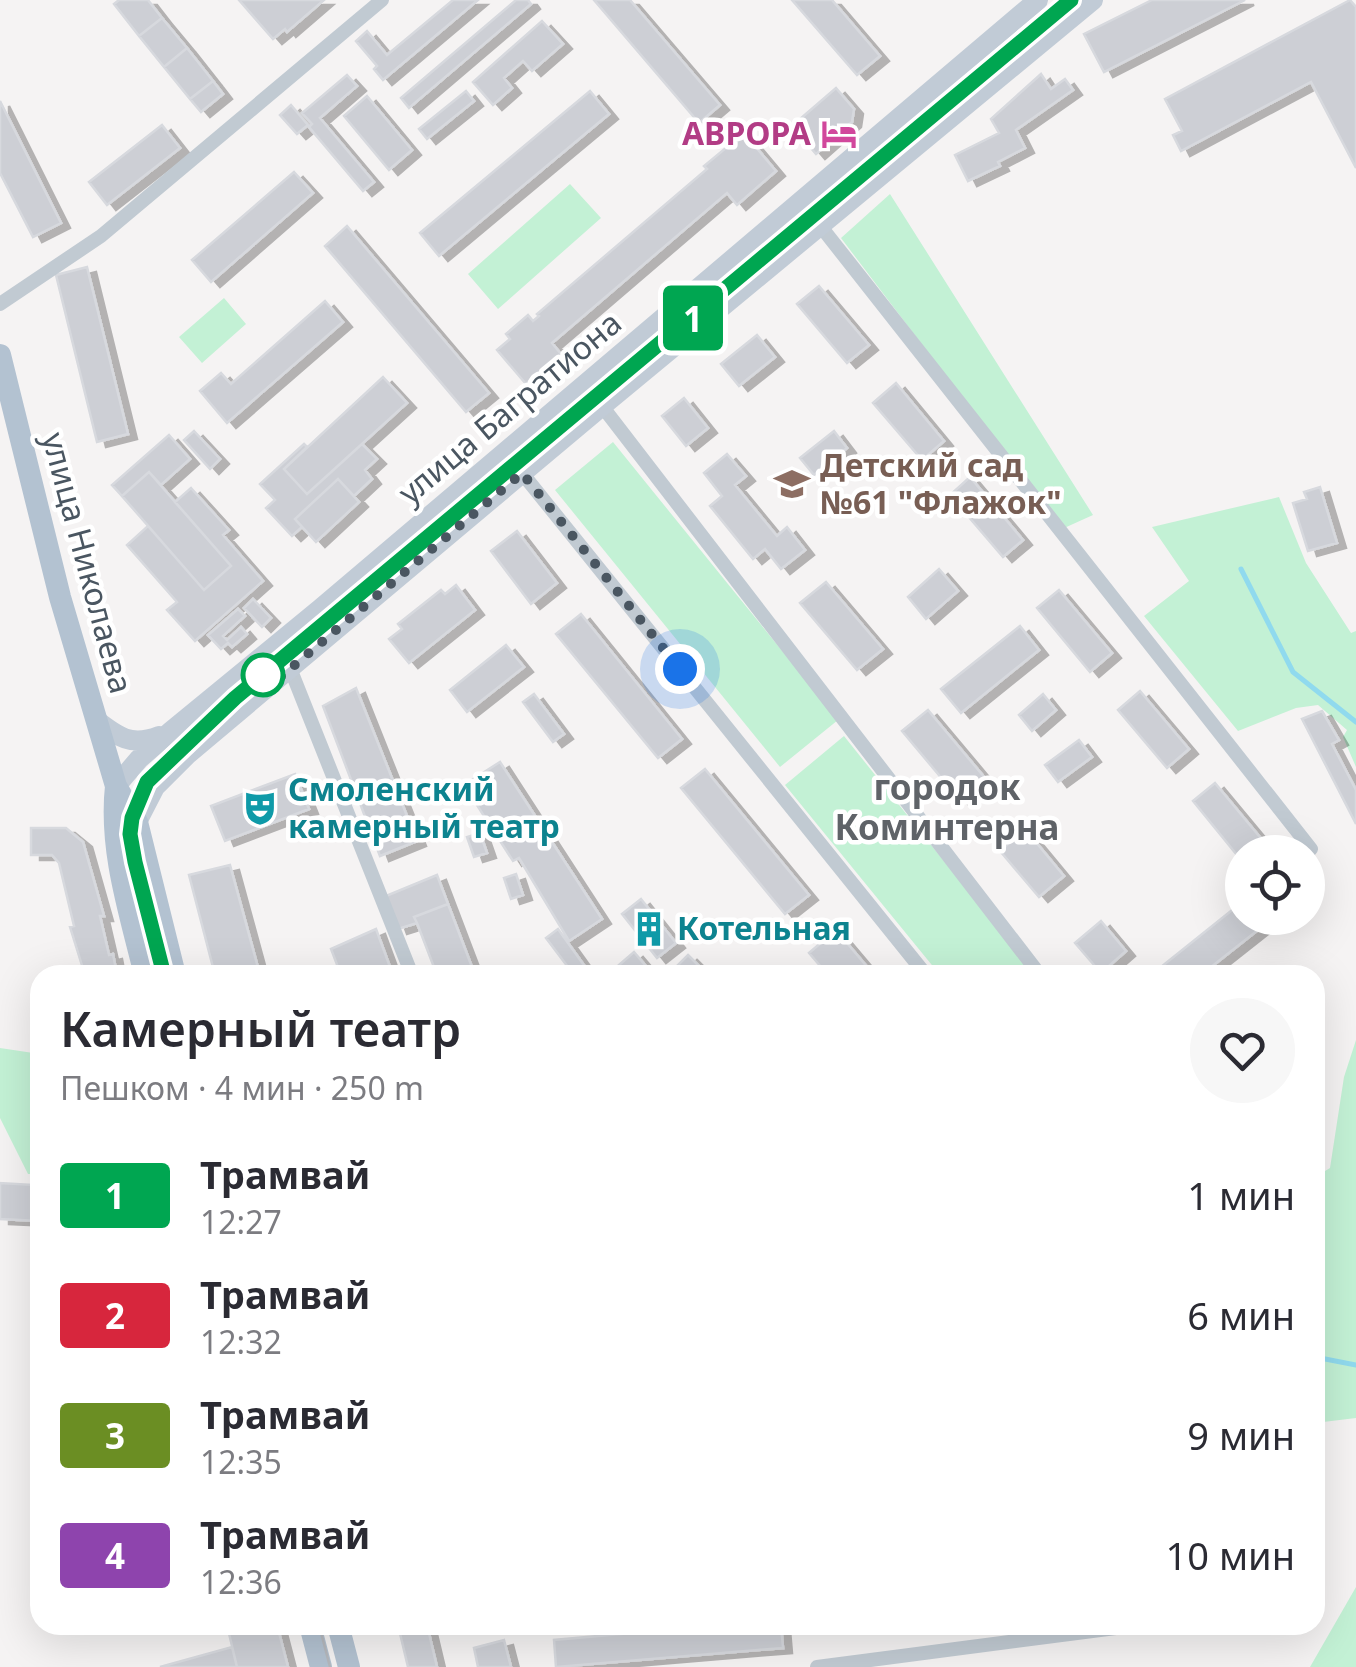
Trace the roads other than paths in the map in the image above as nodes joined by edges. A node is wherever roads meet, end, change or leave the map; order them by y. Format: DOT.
graph roads {
  1 [pos="382,0"];
  2 [pos="1038,0"];
  3 [pos="1094,0"];
  4 [pos="800,200"];
  5 [pos="822,225"];
  6 [pos="0,304"];
  7 [pos="0,355"];
  8 [pos="602,406"];
  9 [pos="522,473"];
  10 [pos="290,668"];
  11 [pos="96,720"];
  12 [pos="170,732"];
  13 [pos="123,778"];
  14 [pos="155,787"];
  15 [pos="137,822"];
  16 [pos="1301,835"];
  17 [pos="143,965"];
  18 [pos="173,965"];
  19 [pos="408,965"];
  20 [pos="918,965"];
  21 [pos="1032,965"];
  22 [pos="313,1635"];
  23 [pos="341,1635"];
  24 [pos="1063,1635"];
  25 [pos="321,1667"];
  26 [pos="349,1667"];
  27 [pos="817,1667"];
  1 -- 6 [label="street"];
  2 -- 4 [label="main road, улица Багратиона"];
  3 -- 5 [label="main road, улица Багратиона"];
  4 -- 5 [label="street"];
  4 -- 12 [label="main road, улица Багратиона"];
  5 -- 8 [label="main road, улица Багратиона"];
  5 -- 16 [label="street"];
  7 -- 11 [label="main road, улица Николаева"];
  8 -- 9 [label="main road, улица Багратиона"];
  8 -- 21 [label="street"];
  9 -- 10 [label="main road, улица Багратиона"];
  9 -- 20 [label="street"];
  10 -- 14 [label="main road, улица Багратиона"];
  10 -- 19 [label="street"];
  11 -- 12 [label="main road"];
  11 -- 13 [label="main road, улица Николаева"];
  12 -- 13 [label="main road, улица Багратиона"];
  13 -- 14 [label="main road"];
  13 -- 15 [label="main road, улица Николаева"];
  13 -- 17 [label="main road, улица Николаева"];
  14 -- 15 [label="main road, улица Багратиона"];
  15 -- 18 [label="main road, улица Николаева"];
  22 -- 25 [label="main road"];
  23 -- 26 [label="main road"];
  24 -- 27 [label="street"];
}
